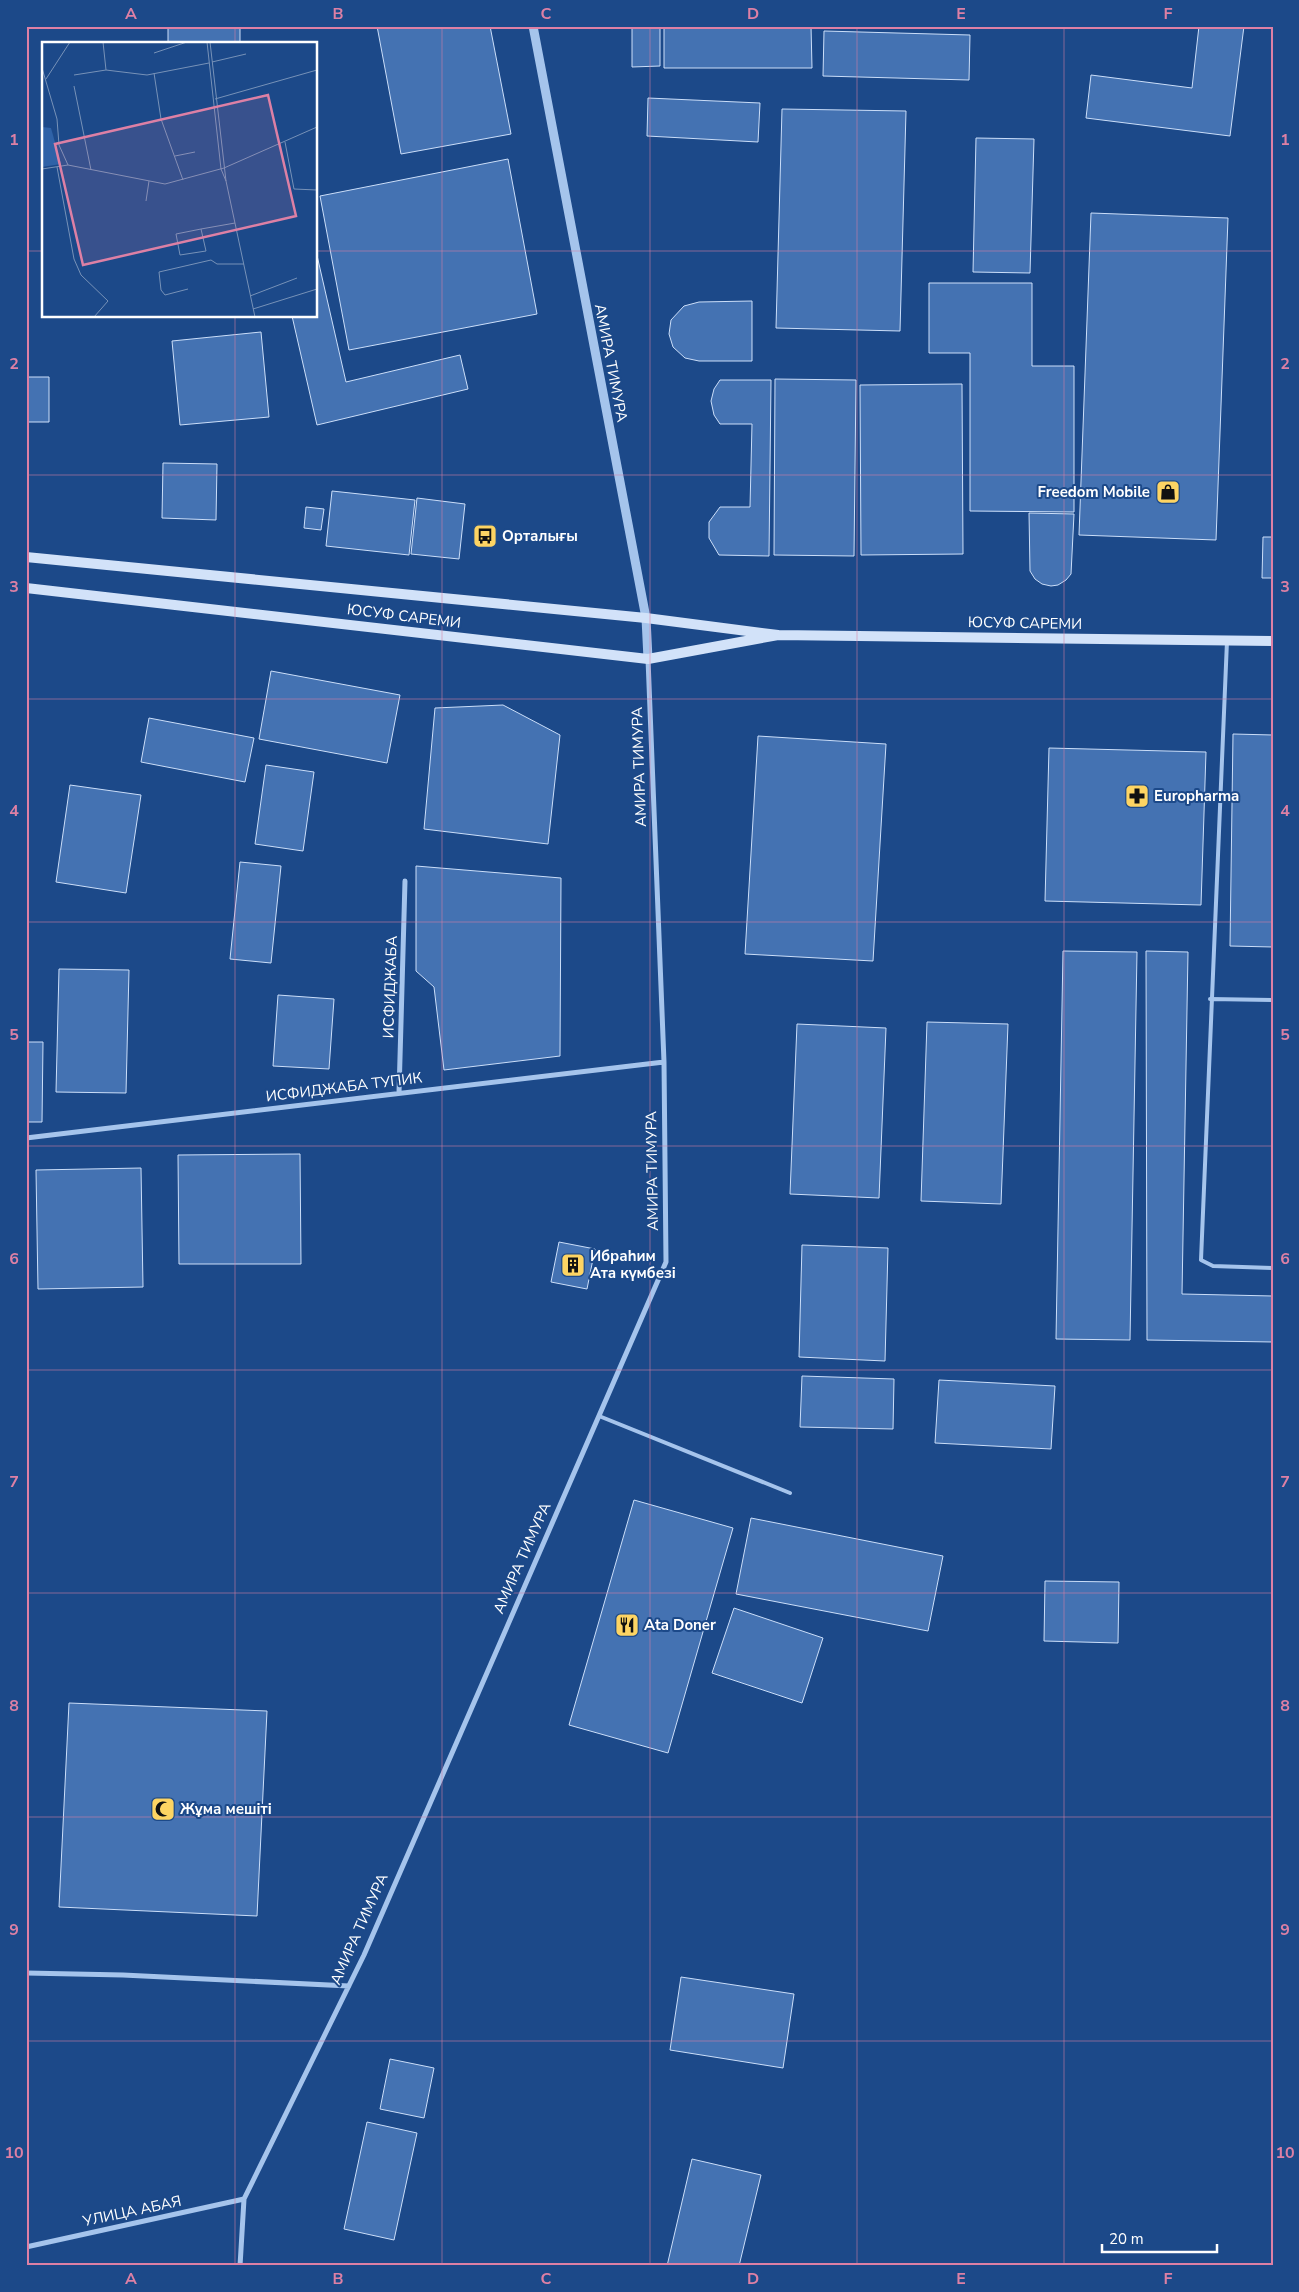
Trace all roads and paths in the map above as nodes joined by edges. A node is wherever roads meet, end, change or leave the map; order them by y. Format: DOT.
graph roads {
  1 [pos="533,26"];
  2 [pos="26,557"];
  3 [pos="26,588"];
  4 [pos="646,618"];
  5 [pos="778,635"];
  6 [pos="1227,641"];
  7 [pos="1273,641"];
  8 [pos="648,659"];
  9 [pos="405,881"];
  10 [pos="1210,999"];
  11 [pos="1273,1000"];
  12 [pos="664,1062"];
  13 [pos="400,1093"];
  14 [pos="26,1138"];
  15 [pos="1273,1268"];
  16 [pos="599,1416"];
  17 [pos="790,1492"];
  18 [pos="26,1973"];
  19 [pos="349,1986"];
  20 [pos="244,2199"];
  21 [pos="26,2247"];
  22 [pos="240,2266"];
  1 -- 4 [label="street, АМИРА ТИМУРА"];
  2 -- 4 [label="main road, ЮСУФ САРЕМИ"];
  3 -- 8 [label="main road, ЮСУФ САРЕМИ"];
  4 -- 5 [label="main road, ЮСУФ САРЕМИ"];
  4 -- 8 [label="street, АМИРА ТИМУРА"];
  5 -- 6 [label="main road, ЮСУФ САРЕМИ"];
  5 -- 8 [label="main road, ЮСУФ САРЕМИ"];
  6 -- 7 [label="main road, ЮСУФ САРЕМИ"];
  6 -- 10 [label="lane"];
  8 -- 12 [label="street, АМИРА ТИМУРА"];
  9 -- 13 [label="street, ИСФИДЖАБА"];
  10 -- 11 [label="lane"];
  10 -- 15 [label="lane"];
  12 -- 13 [label="street, ИСФИДЖАБА ТУПИК"];
  12 -- 16 [label="street, АМИРА ТИМУРА"];
  13 -- 14 [label="street, ИСФИДЖАБА ТУПИК"];
  16 -- 17 [label="lane"];
  16 -- 19 [label="street, АМИРА ТИМУРА"];
  18 -- 19 [label="street"];
  19 -- 20 [label="street, АМИРА ТИМУРА"];
  20 -- 21 [label="street, УЛИЦА АБАЯ"];
  20 -- 22 [label="street, АМИРА ТИМУРА"];
}
